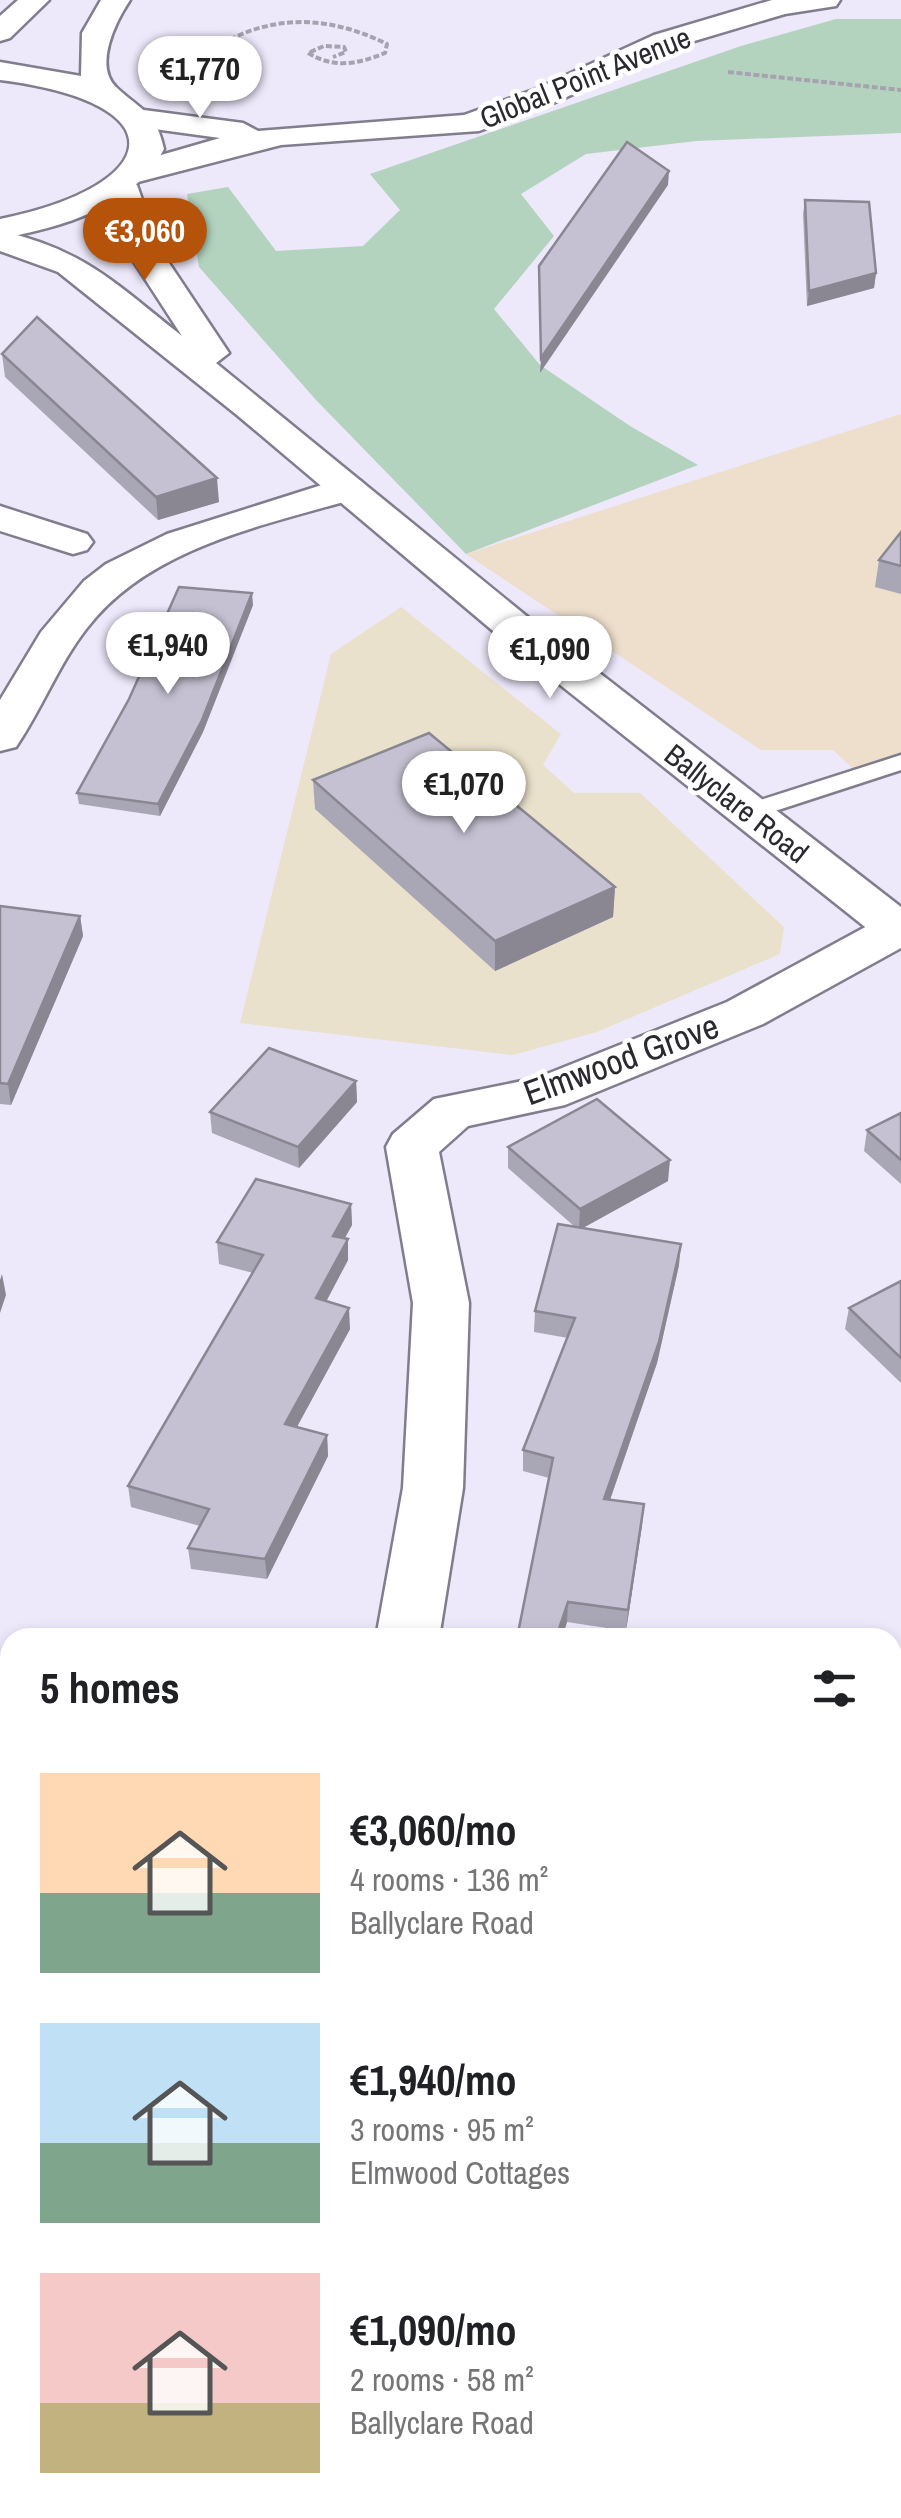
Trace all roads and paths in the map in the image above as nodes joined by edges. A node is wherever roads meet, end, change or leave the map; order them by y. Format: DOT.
graph roads {
  1 [pos="35,0"];
  2 [pos="116,0"];
  3 [pos="826,0"];
  4 [pos="0,32"];
  5 [pos="333,57"];
  6 [pos="0,71"];
  7 [pos="728,72"];
  8 [pos="197,86"];
  9 [pos="901,90"];
  10 [pos="100,92"];
  11 [pos="136,118"];
  12 [pos="281,136"];
  13 [pos="128,179"];
  14 [pos="0,229"];
  15 [pos="0,241"];
  16 [pos="250,407"];
  17 [pos="347,489"];
  18 [pos="0,518"];
  19 [pos="72,542"];
  20 [pos="0,737"];
  21 [pos="901,762"];
  22 [pos="748,812"];
  23 [pos="900,930"];
  24 [pos="410,1628"];
  1 -- 4 [label="main road"];
  2 -- 10 [label="main road"];
  3 -- 12 [label="main road, Global Point Avenue"];
  5 -- 8 [label="path"];
  6 -- 10 [label="main road"];
  7 -- 9 [label="path"];
  10 -- 11 [label="main road"];
  11 -- 12 [label="main road, Global Point Avenue"];
  11 -- 13 [label="main road"];
  12 -- 13 [label="main road, Global Point Avenue"];
  13 -- 14 [label="main road, Global Point Avenue"];
  13 -- 16 [label="main road, Ballyclare Road"];
  15 -- 16 [label="main road, Ballyclare Road"];
  16 -- 17 [label="main road, Ballyclare Road"];
  17 -- 20 [label="main road"];
  17 -- 22 [label="main road, Ballyclare Road"];
  18 -- 19 [label="main road"];
  21 -- 22 [label="lane"];
  22 -- 23 [label="main road, Ballyclare Road"];
  23 -- 24 [label="main road, Elmwood Grove"];
}
